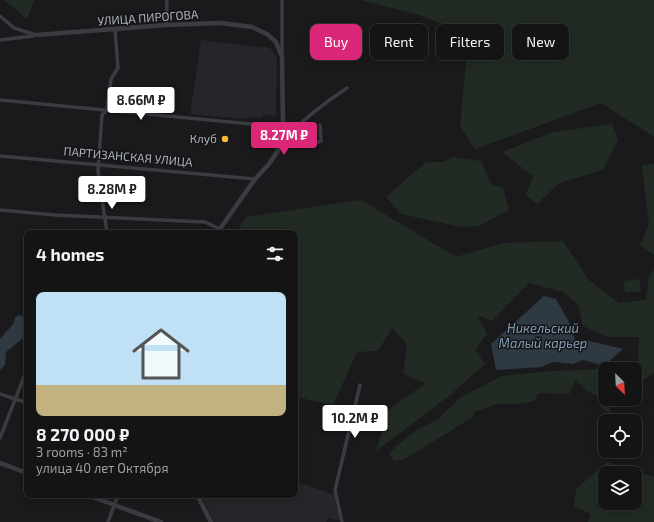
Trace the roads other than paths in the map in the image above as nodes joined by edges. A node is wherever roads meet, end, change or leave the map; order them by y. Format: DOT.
graph roads {
  1 [pos="167,0"];
  2 [pos="282,0"];
  3 [pos="0,16"];
  4 [pos="166,25"];
  5 [pos="115,30"];
  6 [pos="36,35"];
  7 [pos="0,40"];
  8 [pos="282,57"];
  9 [pos="347,88"];
  10 [pos="0,100"];
  11 [pos="107,110"];
  12 [pos="320,125"];
  13 [pos="283,127"];
  14 [pos="286,137"];
  15 [pos="279,149"];
  16 [pos="0,156"];
  17 [pos="97,165"];
  18 [pos="255,179"];
  19 [pos="0,210"];
  20 [pos="105,217"];
  21 [pos="107,230"];
  22 [pos="217,230"];
  23 [pos="219,230"];
  24 [pos="24,377"];
  25 [pos="360,385"];
  26 [pos="0,394"];
  27 [pos="16,399"];
  28 [pos="24,402"];
  29 [pos="0,438"];
  30 [pos="0,463"];
  31 [pos="24,472"];
  32 [pos="95,498"];
  33 [pos="117,498"];
  34 [pos="199,498"];
  35 [pos="114,505"];
  36 [pos="108,522"];
  37 [pos="161,522"];
  38 [pos="211,522"];
  39 [pos="342,522"];
  1 -- 4 [label="street"];
  2 -- 8 [label="street"];
  3 -- 6 [label="street"];
  4 -- 5 [label="street, УЛИЦА ПИРОГОВА"];
  4 -- 8 [label="street, УЛИЦА ПИРОГОВА"];
  5 -- 6 [label="street, УЛИЦА ПИРОГОВА"];
  5 -- 11 [label="street"];
  6 -- 7 [label="street, УЛИЦА ПИРОГОВА"];
  8 -- 13 [label="street"];
  9 -- 14 [label="street"];
  10 -- 11 [label="street"];
  11 -- 13 [label="street"];
  11 -- 17 [label="street"];
  12 -- 14 [label="street"];
  13 -- 15 [label="street"];
  14 -- 15 [label="street"];
  15 -- 18 [label="street"];
  16 -- 17 [label="street, ПАРТИЗАНСКАЯ УЛИЦА"];
  17 -- 18 [label="street, ПАРТИЗАНСКАЯ УЛИЦА"];
  17 -- 20 [label="street"];
  18 -- 23 [label="street"];
  19 -- 20 [label="street"];
  20 -- 21 [label="street"];
  20 -- 22 [label="street"];
  24 -- 27 [label="street"];
  25 -- 39 [label="street"];
  26 -- 27 [label="street"];
  27 -- 28 [label="street"];
  27 -- 29 [label="street"];
  30 -- 31 [label="street"];
  32 -- 35 [label="street"];
  33 -- 35 [label="street"];
  34 -- 38 [label="street"];
  35 -- 36 [label="street"];
  35 -- 37 [label="street"];
}
